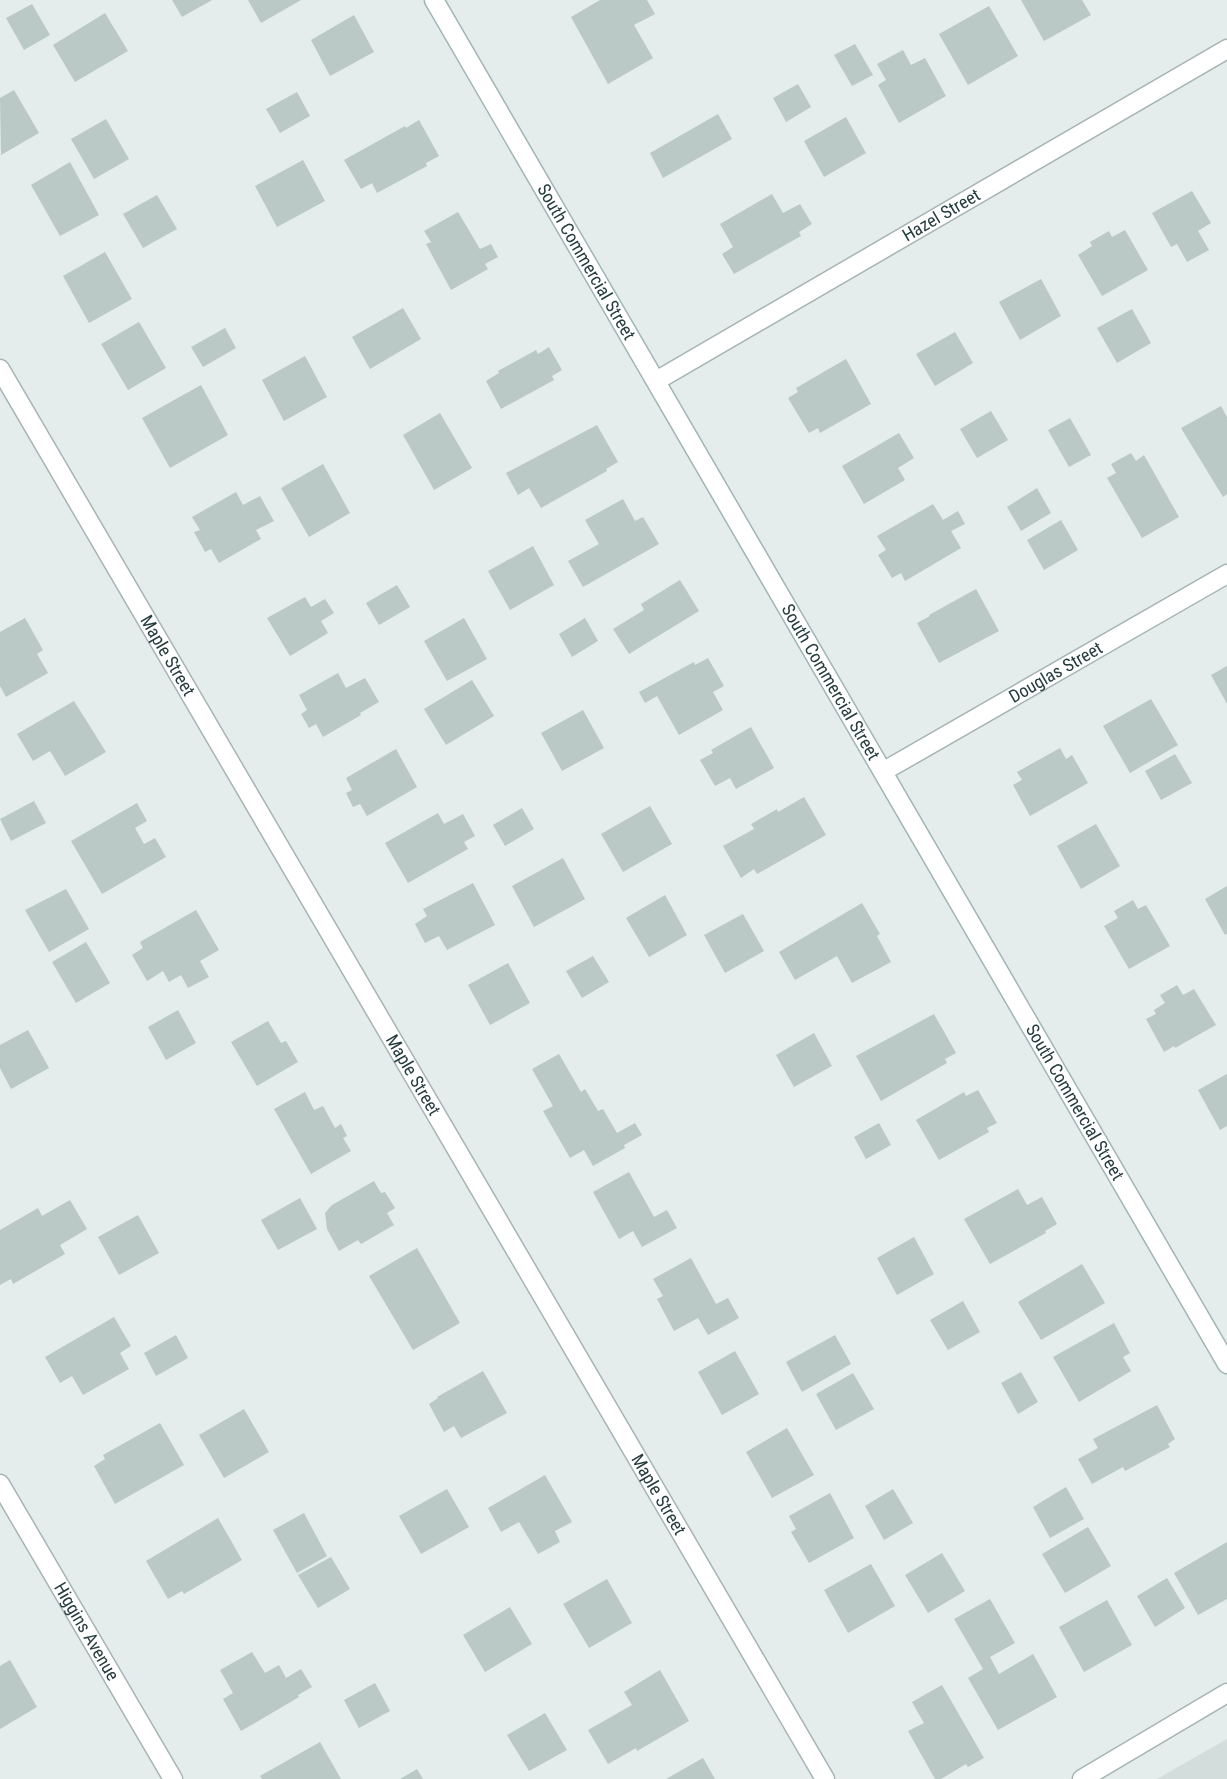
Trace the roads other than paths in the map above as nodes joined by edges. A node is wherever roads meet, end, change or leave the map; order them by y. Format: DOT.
graph roads {
  1 [pos="434,0"];
  2 [pos="1227,49"];
  3 [pos="0,369"];
  4 [pos="656,381"];
  5 [pos="1227,574"];
  6 [pos="884,771"];
  7 [pos="1227,1364"];
  8 [pos="0,1484"];
  9 [pos="1227,1693"];
  10 [pos="172,1779"];
  11 [pos="825,1779"];
  12 [pos="1082,1779"];
  1 -- 4 [label="street, South Commercial Street"];
  2 -- 4 [label="street, Hazel Street"];
  3 -- 11 [label="street, Maple Street"];
  4 -- 6 [label="street, South Commercial Street"];
  5 -- 6 [label="street, Douglas Street"];
  6 -- 7 [label="street, South Commercial Street"];
  8 -- 10 [label="street, Higgins Avenue"];
  9 -- 12 [label="street"];
}
